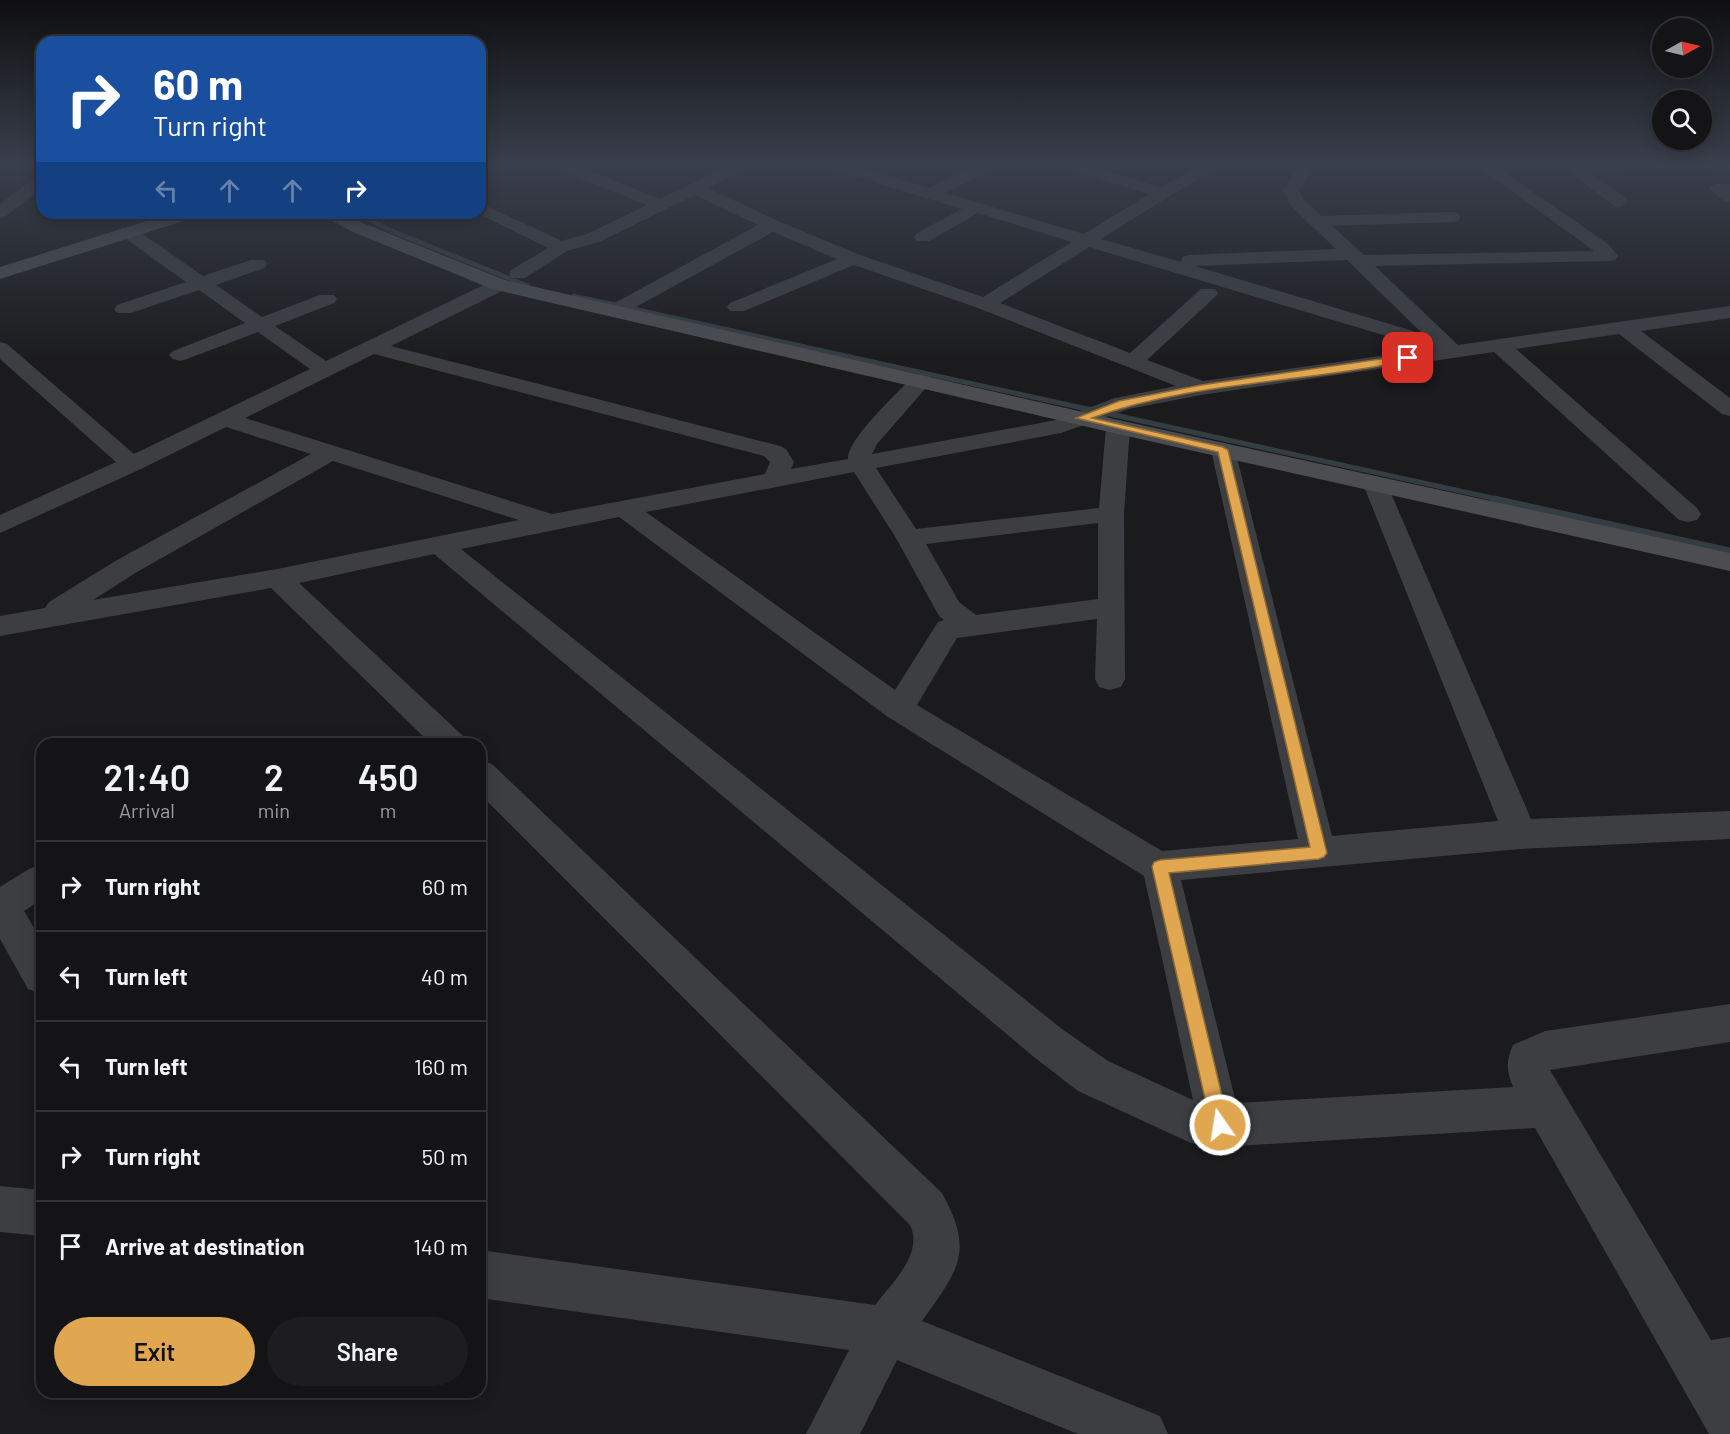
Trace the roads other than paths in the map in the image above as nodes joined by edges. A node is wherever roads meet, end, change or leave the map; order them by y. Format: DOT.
graph roads {
  1 [pos="132,229"];
  2 [pos="363,229"];
  3 [pos="526,229"];
  4 [pos="611,229"];
  5 [pos="765,229"];
  6 [pos="781,229"];
  7 [pos="938,229"];
  8 [pos="1049,229"];
  9 [pos="1104,229"];
  10 [pos="1325,229"];
  11 [pos="1575,229"];
  12 [pos="128,232"];
  13 [pos="923,237"];
  14 [pos="1086,240"];
  15 [pos="563,246"];
  16 [pos="1357,257"];
  17 [pos="854,259"];
  18 [pos="1163,262"];
  19 [pos="258,264"];
  20 [pos="0,273"];
  21 [pos="508,279"];
  22 [pos="199,283"];
  23 [pos="1208,293"];
  24 [pos="327,299"];
  25 [pos="985,304"];
  26 [pos="737,307"];
  27 [pos="124,309"];
  28 [pos="618,309"];
  29 [pos="1730,312"];
  30 [pos="257,324"];
  31 [pos="1623,327"];
  32 [pos="1500,346"];
  33 [pos="0,348"];
  34 [pos="374,348"];
  35 [pos="1452,350"];
  36 [pos="180,355"];
  37 [pos="1133,361"];
  38 [pos="23,370"];
  39 [pos="325,370"];
  40 [pos="0,378"];
  41 [pos="921,381"];
  42 [pos="1201,388"];
  43 [pos="1730,409"];
  44 [pos="1086,415"];
  45 [pos="1120,415"];
  46 [pos="225,419"];
  47 [pos="1223,450"];
  48 [pos="330,453"];
  49 [pos="132,464"];
  50 [pos="861,464"];
  51 [pos="774,481"];
  52 [pos="1375,484"];
  53 [pos="625,509"];
  54 [pos="1110,514"];
  55 [pos="1688,514"];
  56 [pos="551,522"];
  57 [pos="0,525"];
  58 [pos="909,538"];
  59 [pos="438,545"];
  60 [pos="1730,562"];
  61 [pos="277,578"];
  62 [pos="1112,607"];
  63 [pos="48,616"];
  64 [pos="0,626"];
  65 [pos="971,626"];
  66 [pos="1110,679"];
  67 [pos="899,709"];
  68 [pos="445,738"];
  69 [pos="486,779"];
  70 [pos="1730,825"];
  71 [pos="1520,834"];
  72 [pos="1319,853"];
  73 [pos="1160,867"];
  74 [pos="36,884"];
  75 [pos="0,906"];
  76 [pos="36,966"];
  77 [pos="1730,1023"];
  78 [pos="1546,1106"];
  79 [pos="1220,1125"];
  80 [pos="0,1209"];
  81 [pos="36,1212"];
  82 [pos="486,1275"];
  83 [pos="886,1331"];
  84 [pos="1715,1365"];
  85 [pos="1730,1421"];
  86 [pos="832,1434"];
  87 [pos="1142,1434"];
  1 -- 12 [label="street"];
  2 -- 21 [label="street"];
  3 -- 15 [label="street"];
  4 -- 15 [label="street"];
  5 -- 28 [label="street"];
  6 -- 17 [label="street"];
  7 -- 13 [label="street"];
  8 -- 14 [label="street"];
  9 -- 14 [label="street"];
  10 -- 16 [label="street"];
  11 -- 16 [label="street"];
  12 -- 20 [label="street"];
  12 -- 22 [label="street"];
  14 -- 18 [label="street"];
  14 -- 25 [label="street"];
  15 -- 21 [label="street"];
  16 -- 18 [label="street"];
  16 -- 35 [label="street"];
  17 -- 25 [label="street"];
  17 -- 26 [label="street"];
  18 -- 35 [label="street"];
  19 -- 22 [label="street"];
  21 -- 28 [label="street"];
  21 -- 34 [label="street"];
  22 -- 27 [label="street"];
  22 -- 30 [label="street"];
  23 -- 37 [label="street"];
  24 -- 30 [label="street"];
  25 -- 37 [label="street"];
  28 -- 41 [label="street"];
  29 -- 31 [label="street"];
  30 -- 36 [label="street"];
  30 -- 39 [label="street"];
  31 -- 32 [label="street"];
  31 -- 43 [label="street"];
  32 -- 35 [label="street"];
  32 -- 55 [label="street"];
  33 -- 38 [label="street"];
  34 -- 39 [label="street"];
  34 -- 51 [label="street"];
  35 -- 42 [label="street"];
  37 -- 42 [label="street"];
  38 -- 40 [label="street"];
  38 -- 49 [label="street"];
  39 -- 46 [label="street"];
  41 -- 44 [label="street"];
  41 -- 50 [label="street"];
  42 -- 45 [label="street"];
  44 -- 45 [label="street"];
  44 -- 50 [label="street"];
  45 -- 47 [label="street"];
  45 -- 54 [label="street"];
  46 -- 48 [label="street"];
  46 -- 49 [label="street"];
  47 -- 52 [label="street"];
  47 -- 72 [label="street"];
  48 -- 56 [label="street"];
  48 -- 63 [label="street"];
  49 -- 57 [label="street"];
  50 -- 51 [label="street"];
  50 -- 58 [label="street"];
  51 -- 53 [label="street"];
  52 -- 60 [label="street"];
  52 -- 71 [label="street"];
  53 -- 56 [label="street"];
  53 -- 67 [label="street"];
  54 -- 58 [label="street"];
  54 -- 62 [label="street"];
  56 -- 59 [label="street"];
  58 -- 65 [label="street"];
  59 -- 61 [label="street"];
  59 -- 79 [label="street"];
  61 -- 63 [label="street"];
  61 -- 68 [label="street"];
  62 -- 65 [label="street"];
  62 -- 66 [label="street"];
  63 -- 64 [label="street"];
  65 -- 67 [label="street"];
  67 -- 73 [label="street"];
  69 -- 83 [label="street"];
  70 -- 71 [label="street"];
  71 -- 72 [label="street"];
  72 -- 73 [label="street"];
  73 -- 79 [label="street"];
  74 -- 75 [label="street"];
  75 -- 76 [label="street"];
  77 -- 78 [label="street"];
  78 -- 79 [label="street"];
  78 -- 84 [label="street"];
  80 -- 81 [label="street"];
  82 -- 83 [label="street"];
  83 -- 86 [label="street"];
  83 -- 87 [label="street"];
  84 -- 85 [label="street"];
}
